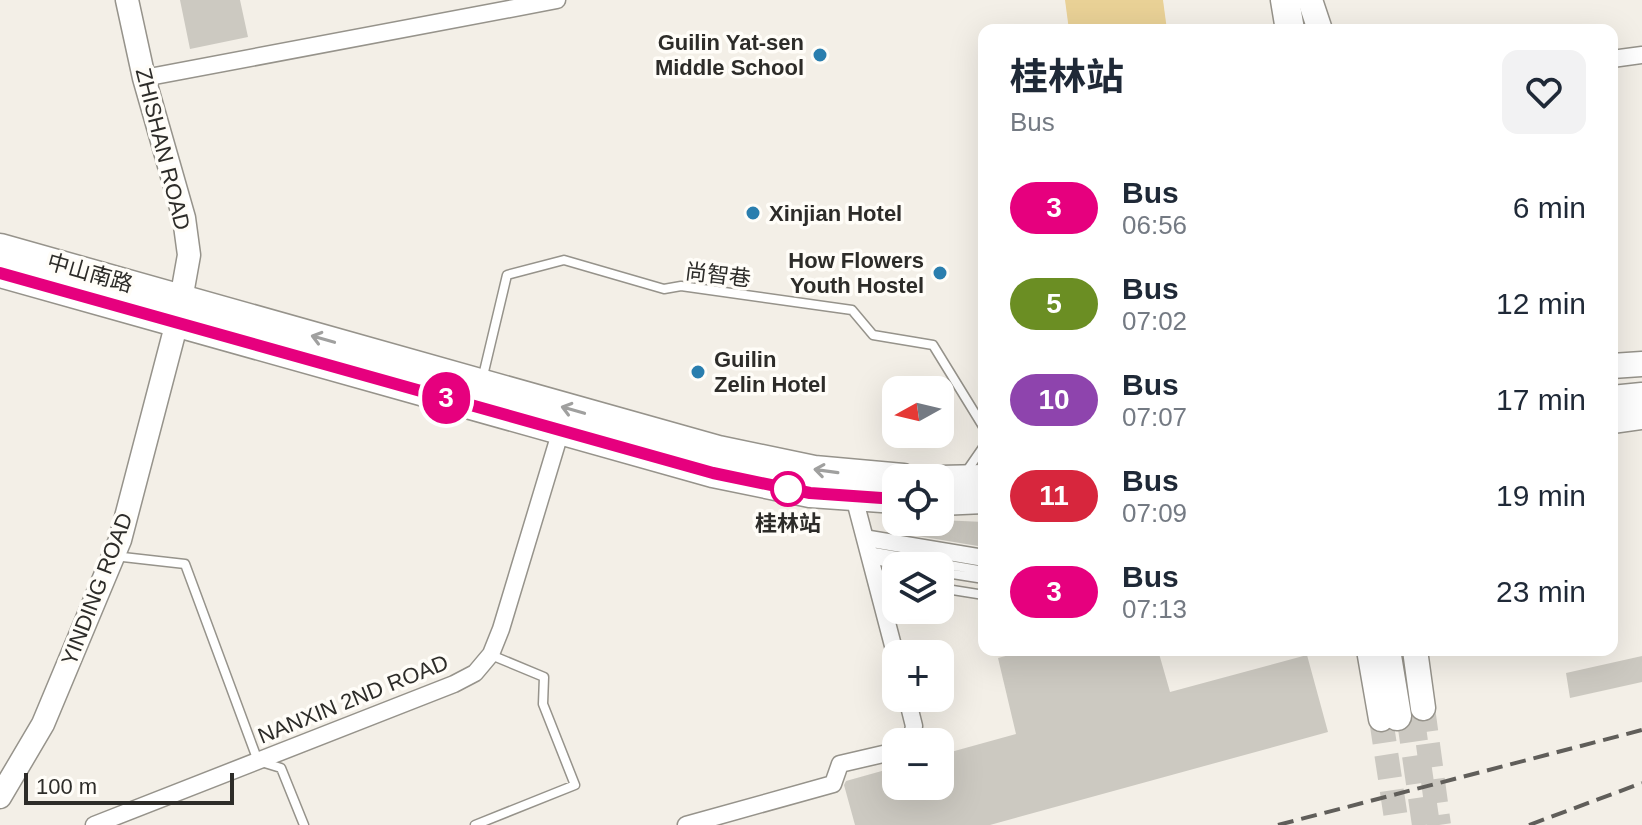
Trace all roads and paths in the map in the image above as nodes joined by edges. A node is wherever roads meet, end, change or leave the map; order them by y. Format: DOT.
graph roads {
  1 [pos="127,0"];
  2 [pos="557,0"];
  3 [pos="1277,0"];
  4 [pos="1285,0"];
  5 [pos="1301,0"];
  6 [pos="1310,0"];
  7 [pos="1276,24"];
  8 [pos="1289,24"];
  9 [pos="1304,24"];
  10 [pos="1318,24"];
  11 [pos="1642,55"];
  12 [pos="1618,58"];
  13 [pos="144,78"];
  14 [pos="0,248"];
  15 [pos="0,273"];
  16 [pos="179,310"];
  17 [pos="1642,364"];
  18 [pos="1618,366"];
  19 [pos="1642,381"];
  20 [pos="1618,383"];
  21 [pos="481,384"];
  22 [pos="1642,397"];
  23 [pos="1618,399"];
  24 [pos="1642,417"];
  25 [pos="978,418"];
  26 [pos="1618,420"];
  27 [pos="561,430"];
  28 [pos="978,455"];
  29 [pos="882,477"];
  30 [pos="962,479"];
  31 [pos="857,498"];
  32 [pos="882,499"];
  33 [pos="978,499"];
  34 [pos="954,500"];
  35 [pos="873,548"];
  36 [pos="882,553"];
  37 [pos="978,554"];
  38 [pos="113,556"];
  39 [pos="978,561"];
  40 [pos="978,570"];
  41 [pos="954,574"];
  42 [pos="978,578"];
  43 [pos="882,579"];
  44 [pos="954,590"];
  45 [pos="978,594"];
  46 [pos="892,640"];
  47 [pos="491,654"];
  48 [pos="1372,656"];
  49 [pos="1388,656"];
  50 [pos="1400,656"];
  51 [pos="1414,656"];
  52 [pos="1403,714"];
  53 [pos="882,754"];
  54 [pos="258,761"];
  55 [pos="0,797"];
  56 [pos="129,819"];
  57 [pos="94,825"];
  58 [pos="304,825"];
  59 [pos="475,825"];
  60 [pos="686,825"];
  1 -- 13 [label="street, ZHISHAN ROAD"];
  2 -- 13 [label="street"];
  3 -- 7 [label="main road"];
  4 -- 8 [label="highway"];
  5 -- 9 [label="highway"];
  6 -- 10 [label="main road"];
  11 -- 12 [label="street"];
  13 -- 16 [label="street, ZHISHAN ROAD"];
  14 -- 16 [label="highway, 中山南路"];
  15 -- 16 [label="highway, 中山南路"];
  21 -- 16 [label="highway, one-way"];
  16 -- 27 [label="highway"];
  16 -- 38 [label="street, YINDING ROAD"];
  17 -- 18 [label="main road"];
  19 -- 20 [label="highway"];
  21 -- 25 [label="lane, 尚智巷"];
  29 -- 21 [label="highway, one-way"];
  22 -- 23 [label="highway"];
  24 -- 26 [label="main road"];
  27 -- 31 [label="highway"];
  27 -- 47 [label="street, NANXIN 2ND ROAD"];
  28 -- 30 [label="lane"];
  31 -- 32 [label="highway"];
  31 -- 35 [label="lane"];
  31 -- 46 [label="street"];
  33 -- 34 [label="highway"];
  35 -- 36 [label="lane"];
  35 -- 37 [label="lane"];
  35 -- 39 [label="lane"];
  35 -- 40 [label="lane"];
  35 -- 43 [label="lane"];
  38 -- 54 [label="lane"];
  38 -- 55 [label="street, YINDING ROAD"];
  41 -- 42 [label="lane"];
  44 -- 45 [label="lane"];
  47 -- 54 [label="street, NANXIN 2ND ROAD"];
  47 -- 59 [label="lane"];
  48 -- 52 [label="main road"];
  49 -- 52 [label="highway"];
  50 -- 52 [label="highway"];
  51 -- 52 [label="main road"];
  53 -- 60 [label="street"];
  54 -- 56 [label="street, NANXIN 2ND ROAD"];
  54 -- 58 [label="lane"];
  56 -- 57 [label="street, NANXIN 2ND ROAD"];
}
